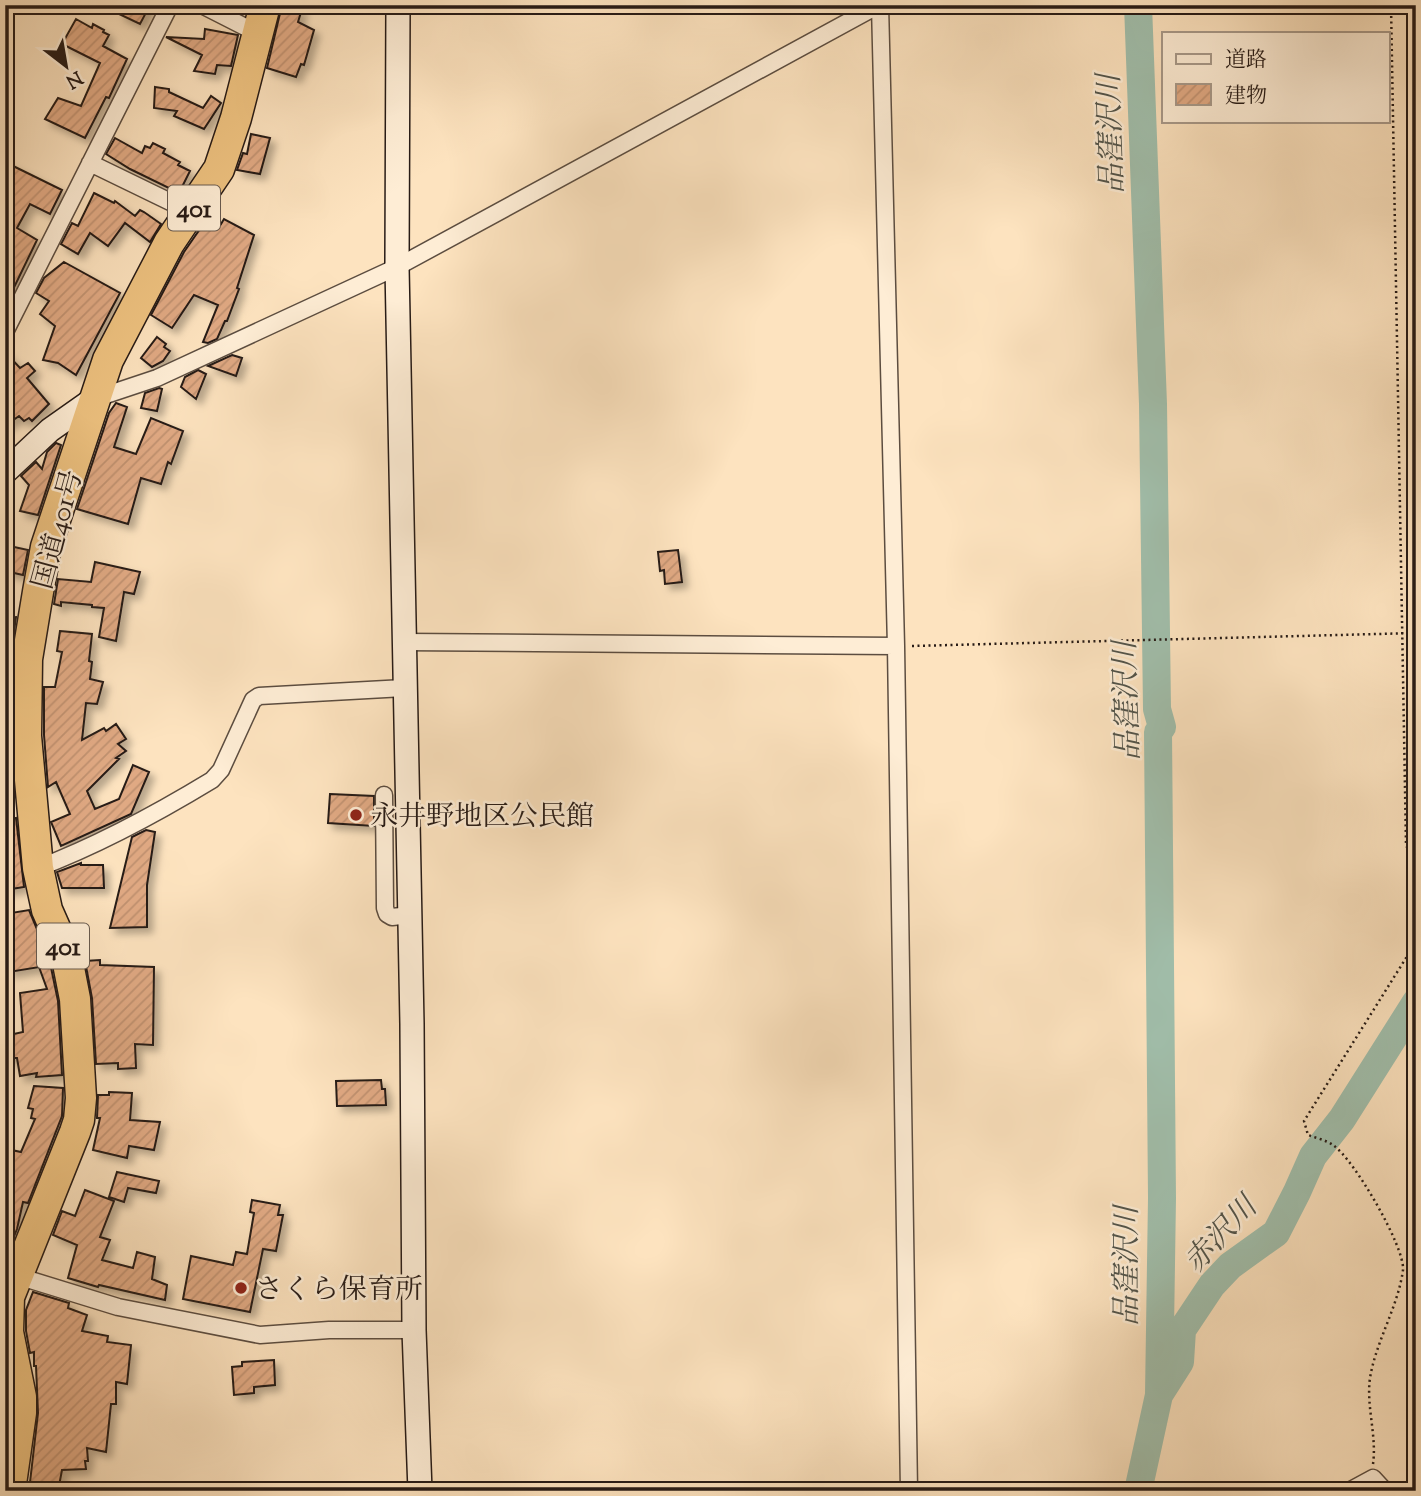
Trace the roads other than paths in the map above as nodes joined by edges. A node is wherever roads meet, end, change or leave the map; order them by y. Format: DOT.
graph roads {
  1 [pos="170,5"];
  2 [pos="202,5"];
  3 [pos="398,5"];
  4 [pos="880,5"];
  5 [pos="261,19"];
  6 [pos="90,163"];
  7 [pos="191,212"];
  8 [pos="397,267"];
  9 [pos="5,332"];
  10 [pos="94,399"];
  11 [pos="5,472"];
  12 [pos="403,642"];
  13 [pos="896,646"];
  14 [pos="404,688"];
  15 [pos="384,795"];
  16 [pos="38,868"];
  17 [pos="410,915"];
  18 [pos="11,1274"];
  19 [pos="414,1330"];
  20 [pos="10,1491"];
  21 [pos="420,1491"];
  22 [pos="909,1491"];
  23 [pos="1349,1491"];
  24 [pos="1385,1491"];
  1 -- 6 [label="street"];
  2 -- 5 [label="street"];
  3 -- 8 [label="street"];
  4 -- 8 [label="street"];
  4 -- 13 [label="street"];
  5 -- 7 [label="highway, 国道401号 / 401"];
  6 -- 7 [label="street"];
  6 -- 9 [label="street"];
  7 -- 10 [label="highway, 国道401号 / 401"];
  8 -- 10 [label="street"];
  8 -- 12 [label="street"];
  10 -- 11 [label="street"];
  10 -- 16 [label="highway, 国道401号 / 401"];
  12 -- 13 [label="street"];
  12 -- 14 [label="street"];
  13 -- 22 [label="street"];
  14 -- 16 [label="street"];
  14 -- 17 [label="street"];
  15 -- 17 [label="street"];
  16 -- 18 [label="highway, 国道401号 / 401"];
  17 -- 19 [label="street"];
  18 -- 19 [label="street"];
  18 -- 20 [label="highway, 国道401号 / 401"];
  19 -- 21 [label="street"];
  23 -- 24 [label="street"];
}
